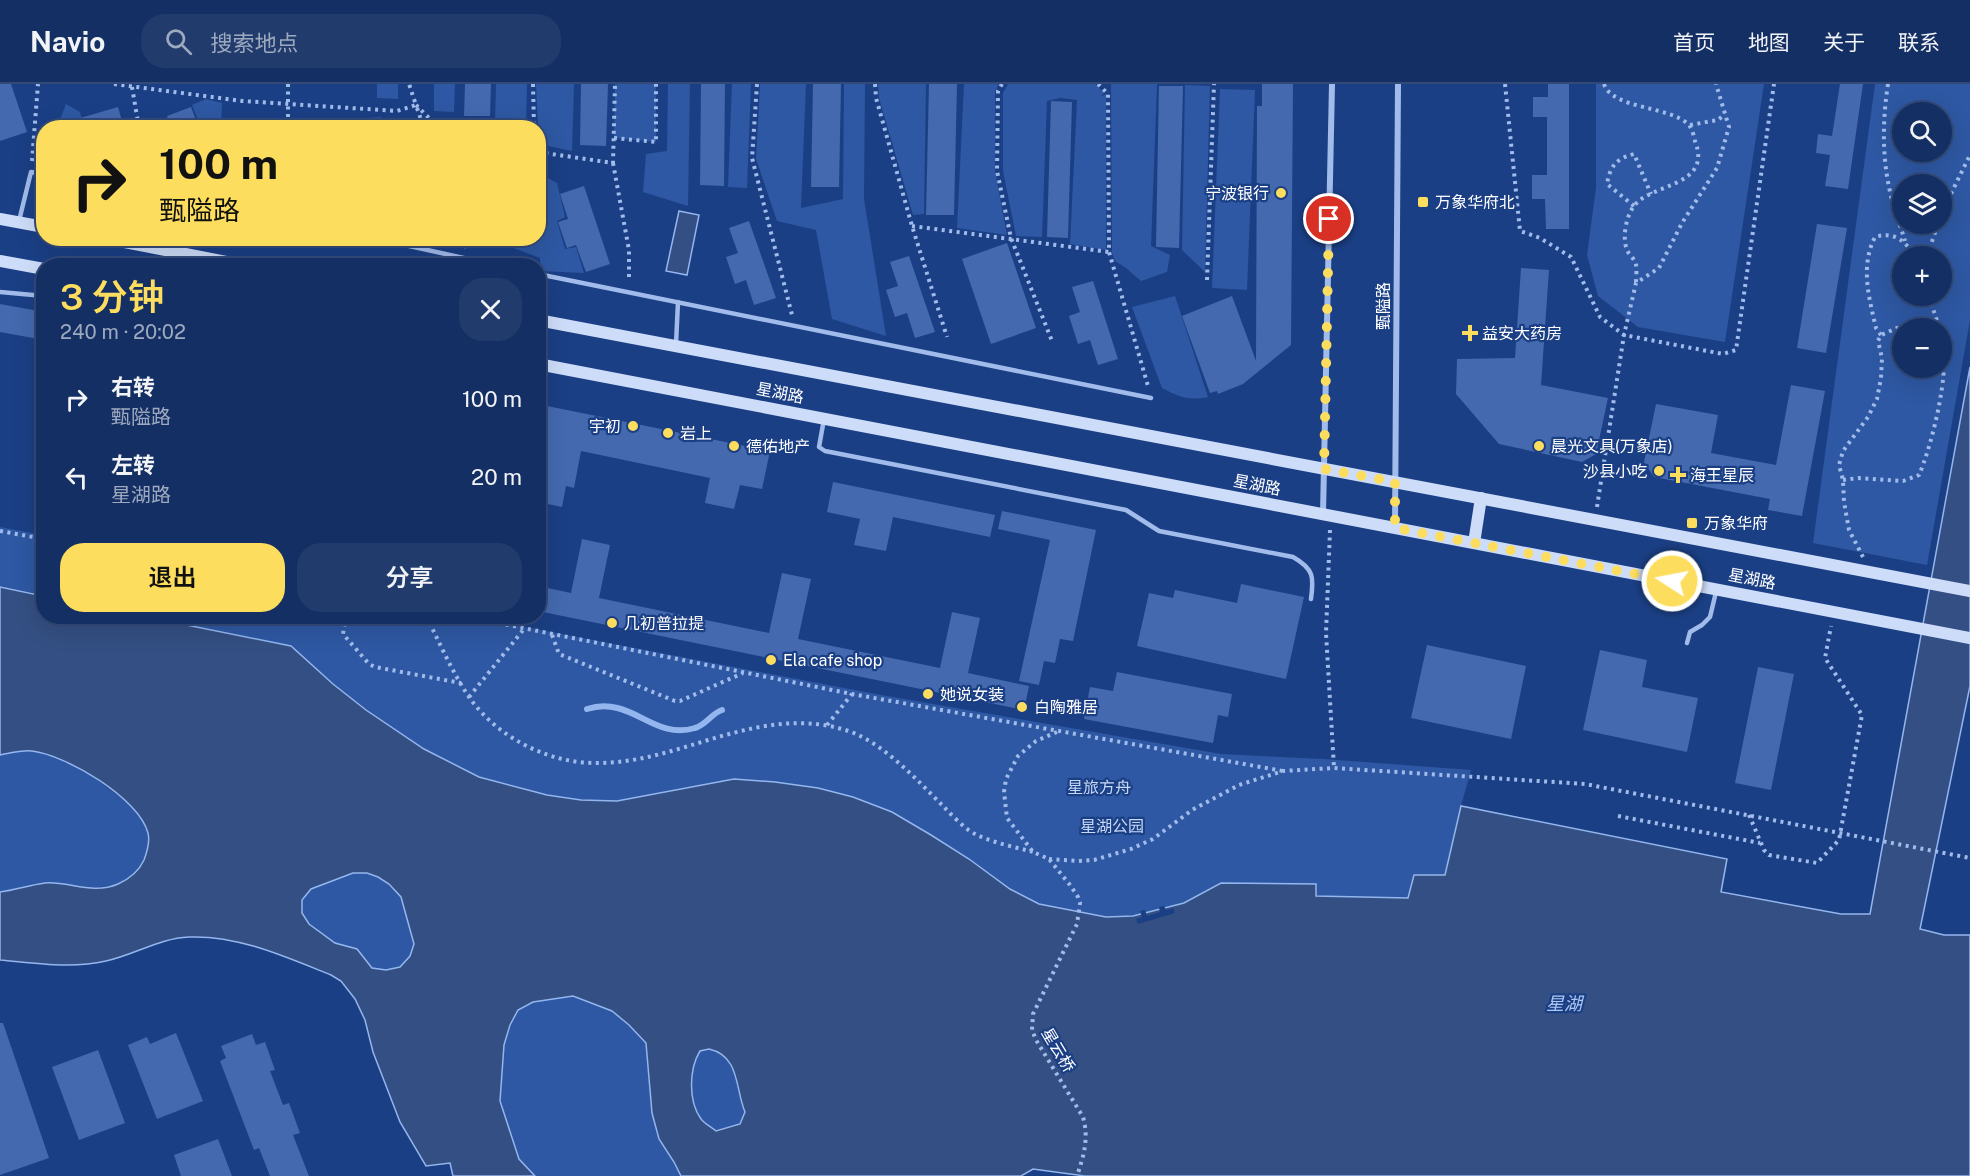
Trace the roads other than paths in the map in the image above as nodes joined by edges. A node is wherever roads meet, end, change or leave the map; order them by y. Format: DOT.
graph roads {
  1 [pos="1332,84"];
  2 [pos="1398,84"];
  3 [pos="36,173"];
  4 [pos="0,219"];
  5 [pos="19,222"];
  6 [pos="36,225"];
  7 [pos="145,246"];
  8 [pos="409,246"];
  9 [pos="207,258"];
  10 [pos="464,258"];
  11 [pos="0,261"];
  12 [pos="36,268"];
  13 [pos="546,276"];
  14 [pos="0,292"];
  15 [pos="36,295"];
  16 [pos="678,302"];
  17 [pos="546,322"];
  18 [pos="676,346"];
  19 [pos="546,366"];
  20 [pos="1151,398"];
  21 [pos="824,418"];
  22 [pos="1324,469"];
  23 [pos="1395,482"];
  24 [pos="1481,498"];
  25 [pos="1323,514"];
  26 [pos="1395,528"];
  27 [pos="1474,543"];
  28 [pos="1716,589"];
  29 [pos="1970,591"];
  30 [pos="1311,599"];
  31 [pos="1970,638"];
  32 [pos="1687,643"];
  1 -- 22 [label="street"];
  2 -- 23 [label="street, 甄隘路"];
  3 -- 5 [label="lane"];
  4 -- 5 [label="street"];
  5 -- 6 [label="street"];
  7 -- 9 [label="street"];
  8 -- 10 [label="lane"];
  11 -- 12 [label="street"];
  13 -- 16 [label="lane"];
  14 -- 15 [label="lane"];
  16 -- 18 [label="lane"];
  16 -- 20 [label="lane"];
  17 -- 18 [label="street, 星湖路"];
  18 -- 22 [label="street, 星湖路"];
  19 -- 21 [label="street, 星湖路"];
  21 -- 25 [label="street, 星湖路"];
  21 -- 30 [label="lane"];
  22 -- 23 [label="street, 星湖路"];
  22 -- 25 [label="street"];
  23 -- 24 [label="street, 星湖路"];
  23 -- 26 [label="street, 甄隘路"];
  24 -- 27 [label="street"];
  24 -- 29 [label="street, 星湖路"];
  25 -- 26 [label="street, 星湖路"];
  26 -- 27 [label="street, 星湖路"];
  27 -- 28 [label="street, 星湖路"];
  28 -- 31 [label="street, 星湖路"];
  28 -- 32 [label="lane"];
}
